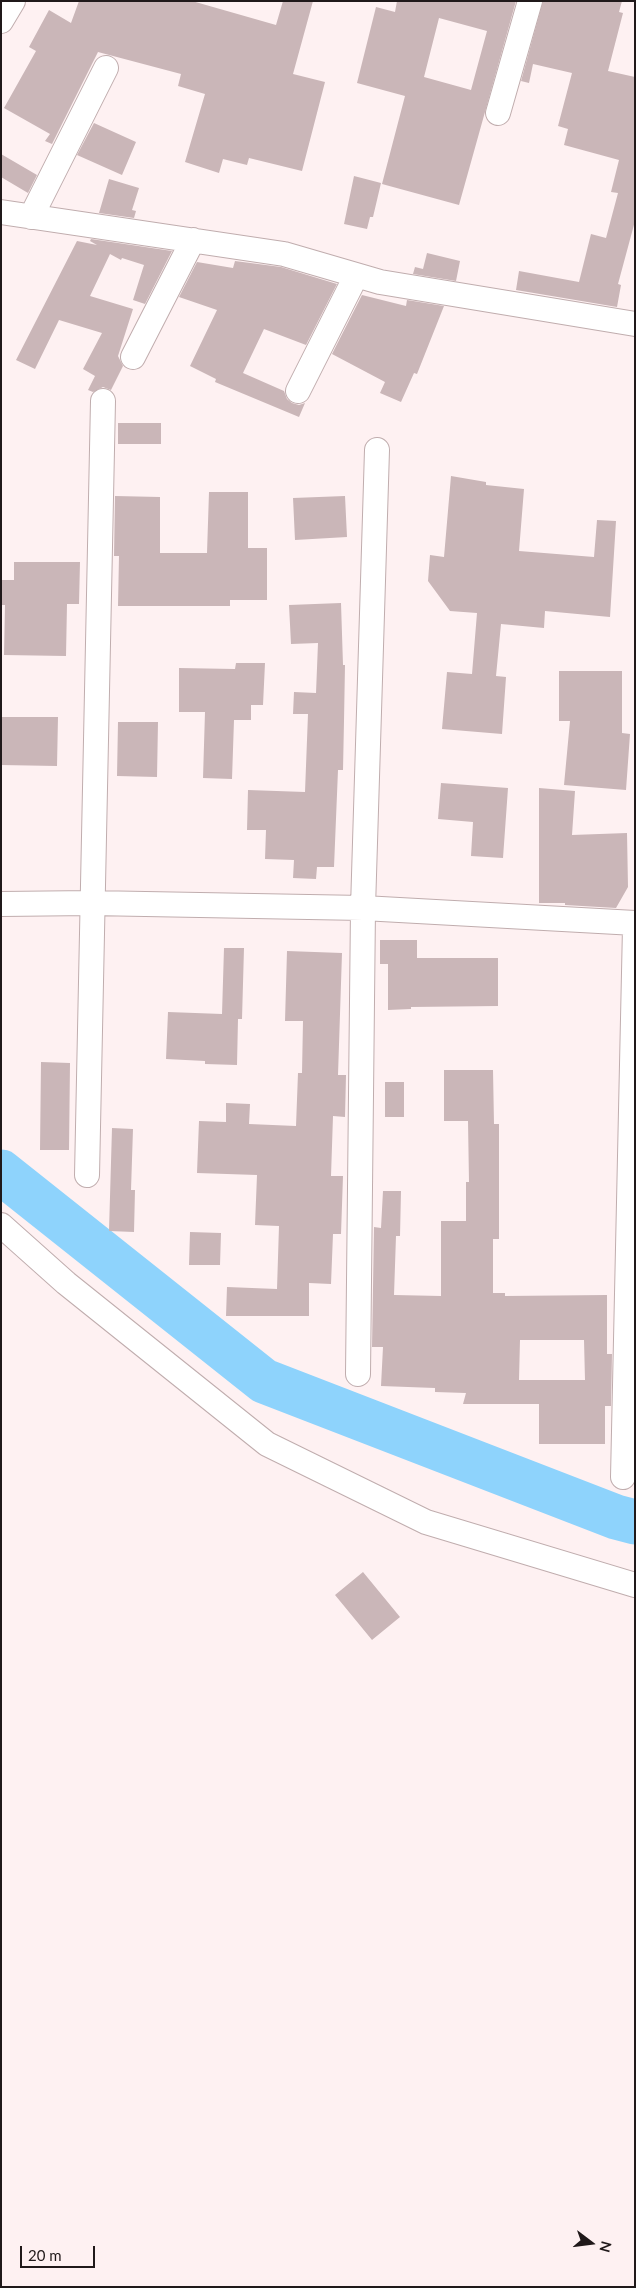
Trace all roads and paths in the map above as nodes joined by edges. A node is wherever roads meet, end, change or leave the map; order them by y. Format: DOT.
graph roads {
  1 [pos="13,1"];
  2 [pos="530,1"];
  3 [pos="1,21"];
  4 [pos="106,68"];
  5 [pos="498,113"];
  6 [pos="1,212"];
  7 [pos="31,217"];
  8 [pos="193,240"];
  9 [pos="356,276"];
  10 [pos="635,324"];
  11 [pos="133,356"];
  12 [pos="298,391"];
  13 [pos="103,401"];
  14 [pos="377,450"];
  15 [pos="91,903"];
  16 [pos="1,904"];
  17 [pos="363,908"];
  18 [pos="635,923"];
  19 [pos="635,927"];
  20 [pos="87,1175"];
  21 [pos="1,1225"];
  22 [pos="358,1374"];
  23 [pos="624,1477"];
  24 [pos="635,1585"];
  1 -- 3 [label="street"];
  2 -- 5 [label="street"];
  4 -- 7 [label="street"];
  6 -- 7 [label="street"];
  7 -- 8 [label="street"];
  8 -- 9 [label="street"];
  8 -- 11 [label="street"];
  9 -- 10 [label="street"];
  9 -- 12 [label="street"];
  13 -- 15 [label="street"];
  14 -- 17 [label="street"];
  15 -- 16 [label="street"];
  15 -- 17 [label="street"];
  15 -- 20 [label="street"];
  17 -- 18 [label="street"];
  17 -- 22 [label="street"];
  19 -- 23 [label="street"];
  21 -- 24 [label="street"];
}
